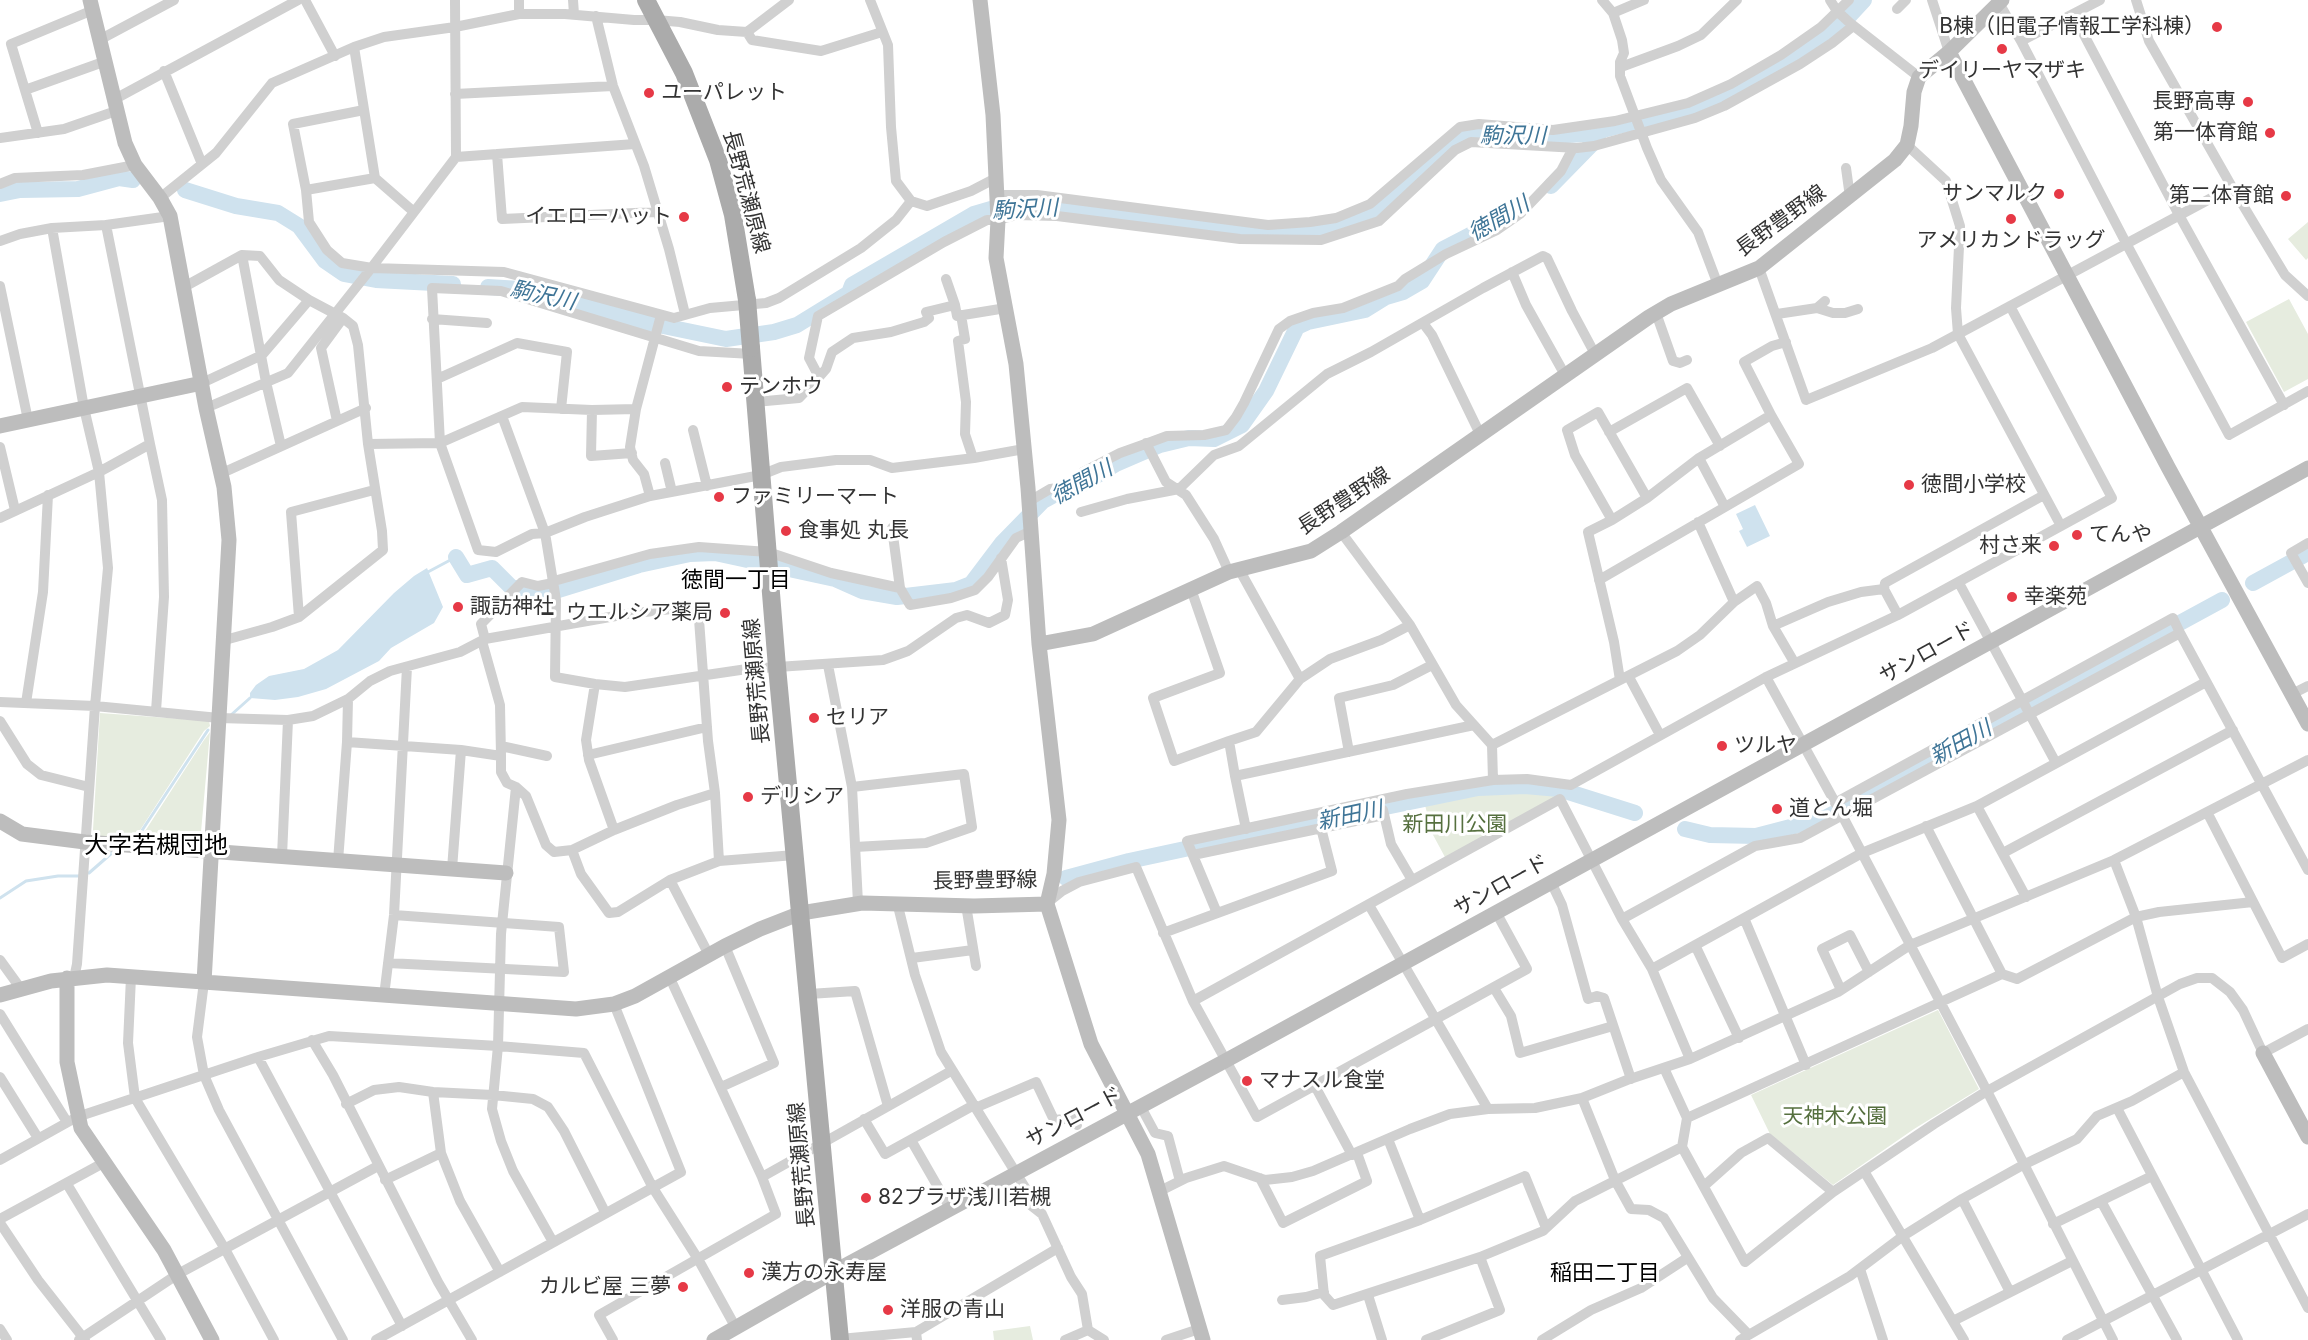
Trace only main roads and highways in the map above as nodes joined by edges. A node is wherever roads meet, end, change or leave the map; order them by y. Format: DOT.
graph roads {
  1 [pos="646,0"];
  2 [pos="840,1339"];
  1 -- 2 [label="main road, 長野荒瀬原線, bridge"];
}
